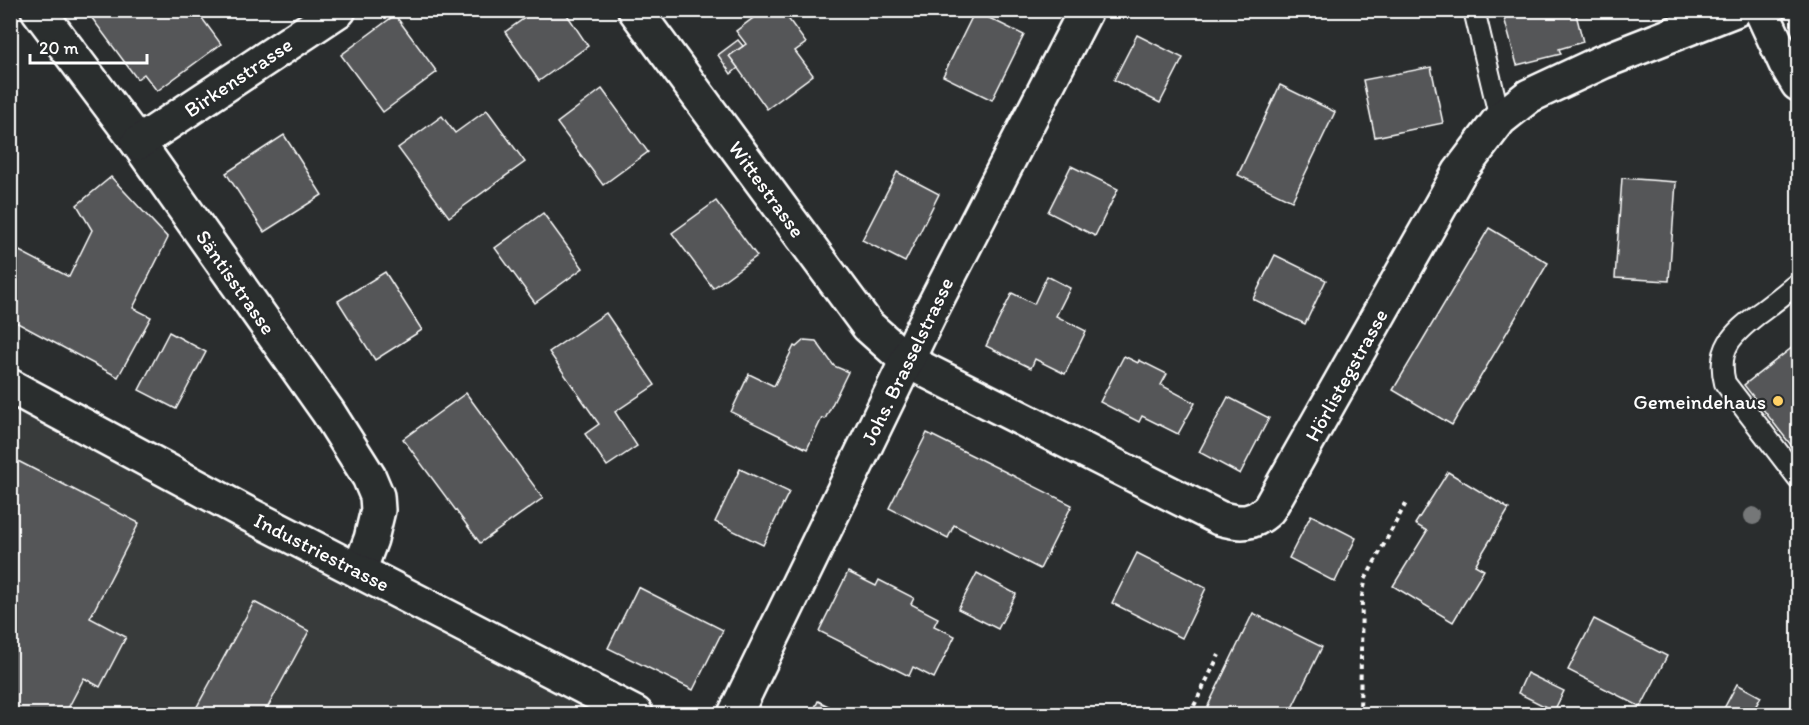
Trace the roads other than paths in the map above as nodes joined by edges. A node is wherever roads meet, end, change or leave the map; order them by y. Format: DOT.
graph roads {
  1 [pos="38,10"];
  2 [pos="339,10"];
  3 [pos="635,10"];
  4 [pos="1086,10"];
  5 [pos="1474,10"];
  6 [pos="1735,10"];
  7 [pos="1761,10"];
  8 [pos="1798,84"];
  9 [pos="1500,119"];
  10 [pos="138,143"];
  11 [pos="1798,283"];
  12 [pos="907,361"];
  13 [pos="10,387"];
  14 [pos="1798,478"];
  15 [pos="359,571"];
  16 [pos="636,714"];
  17 [pos="735,714"];
  1 -- 10 [label="street, Säntisstrasse"];
  2 -- 10 [label="street, Birkenstrasse"];
  3 -- 12 [label="street, Wittestrasse"];
  4 -- 12 [label="street, Johs. Brasselstrasse"];
  5 -- 9 [label="lane"];
  6 -- 9 [label="street, Hörlistegstrasse"];
  7 -- 8 [label="street"];
  9 -- 12 [label="street, Hörlistegstrasse"];
  10 -- 15 [label="street, Säntisstrasse"];
  11 -- 14 [label="lane"];
  12 -- 17 [label="street, Johs. Brasselstrasse"];
  13 -- 15 [label="street, Industriestrasse"];
  15 -- 16 [label="street, Industriestrasse"];
}
